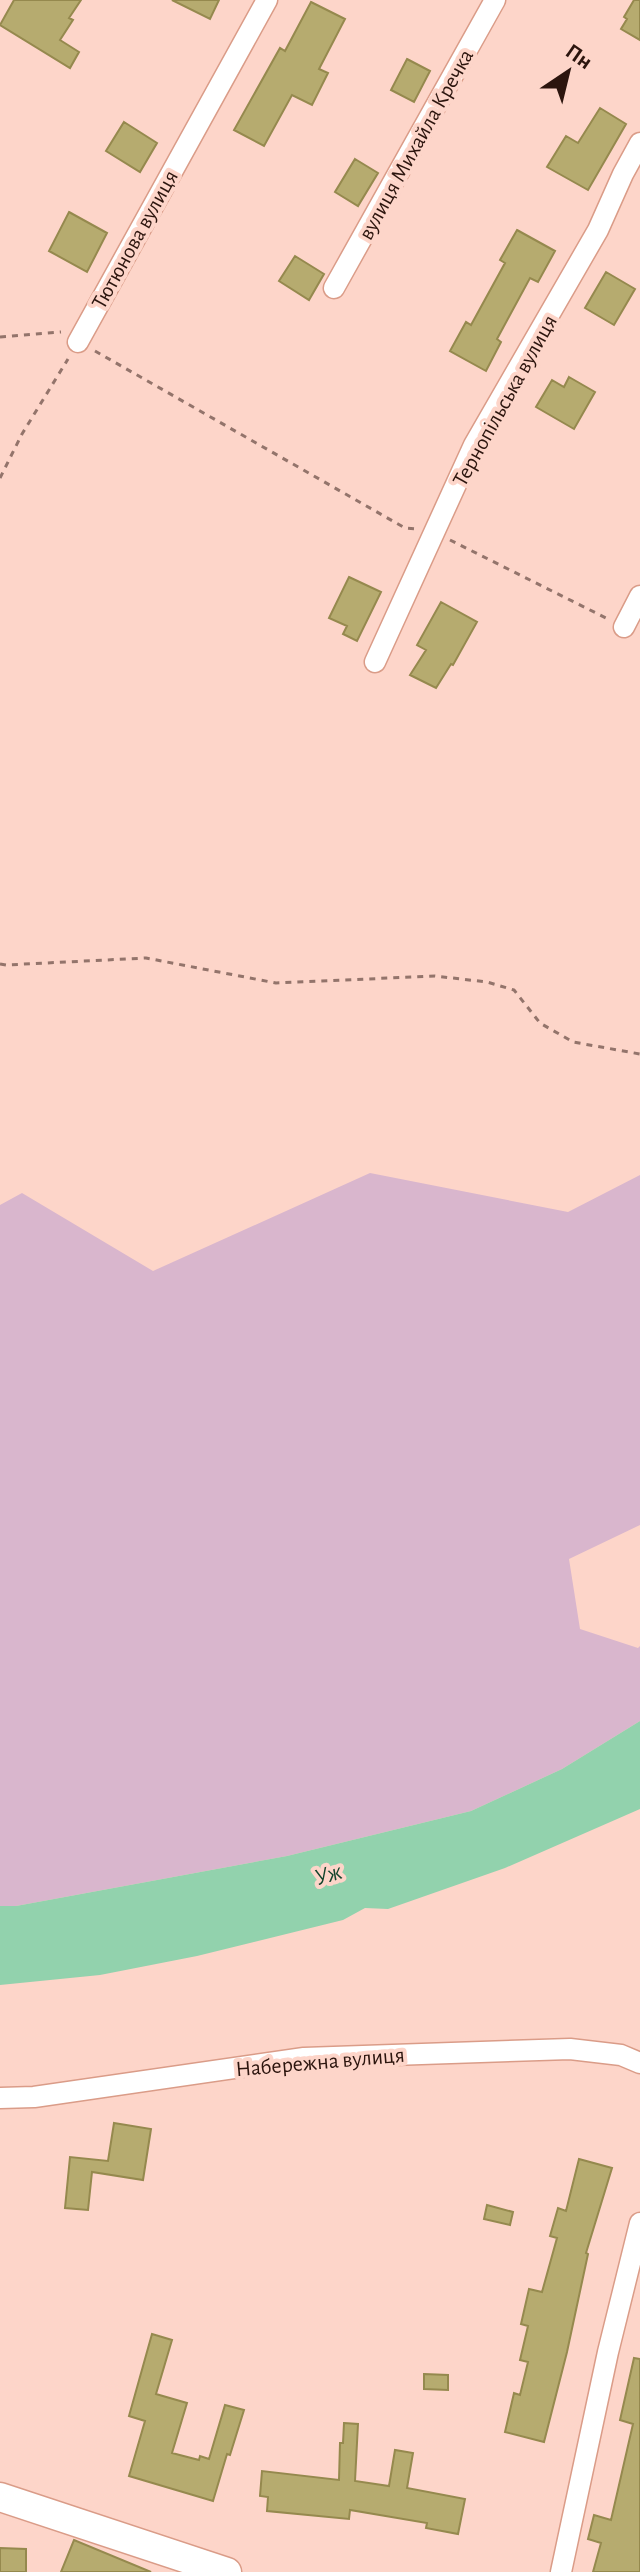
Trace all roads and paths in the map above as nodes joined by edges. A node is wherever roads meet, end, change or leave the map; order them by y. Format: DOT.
graph roads {
  1 [pos="267,0"];
  2 [pos="495,0"];
  3 [pos="640,143"];
  4 [pos="334,288"];
  5 [pos="0,337"];
  6 [pos="78,342"];
  7 [pos="0,478"];
  8 [pos="436,532"];
  9 [pos="640,596"];
  10 [pos="624,627"];
  11 [pos="375,662"];
  12 [pos="0,964"];
  13 [pos="640,1054"];
  14 [pos="640,2063"];
  15 [pos="0,2098"];
  16 [pos="640,2223"];
  17 [pos="0,2497"];
  18 [pos="227,2572"];
  19 [pos="561,2572"];
  1 -- 6 [label="street, Тютюнова вулиця"];
  2 -- 4 [label="street, вулиця Михайла Кречка"];
  3 -- 8 [label="street, Тернопільська вулиця"];
  5 -- 6 [label="path"];
  6 -- 7 [label="path"];
  6 -- 8 [label="path"];
  8 -- 10 [label="path"];
  8 -- 11 [label="street, Тернопільська вулиця"];
  9 -- 10 [label="street"];
  12 -- 13 [label="path"];
  14 -- 15 [label="street, Набережна вулиця"];
  16 -- 19 [label="street"];
  17 -- 18 [label="street"];
}
